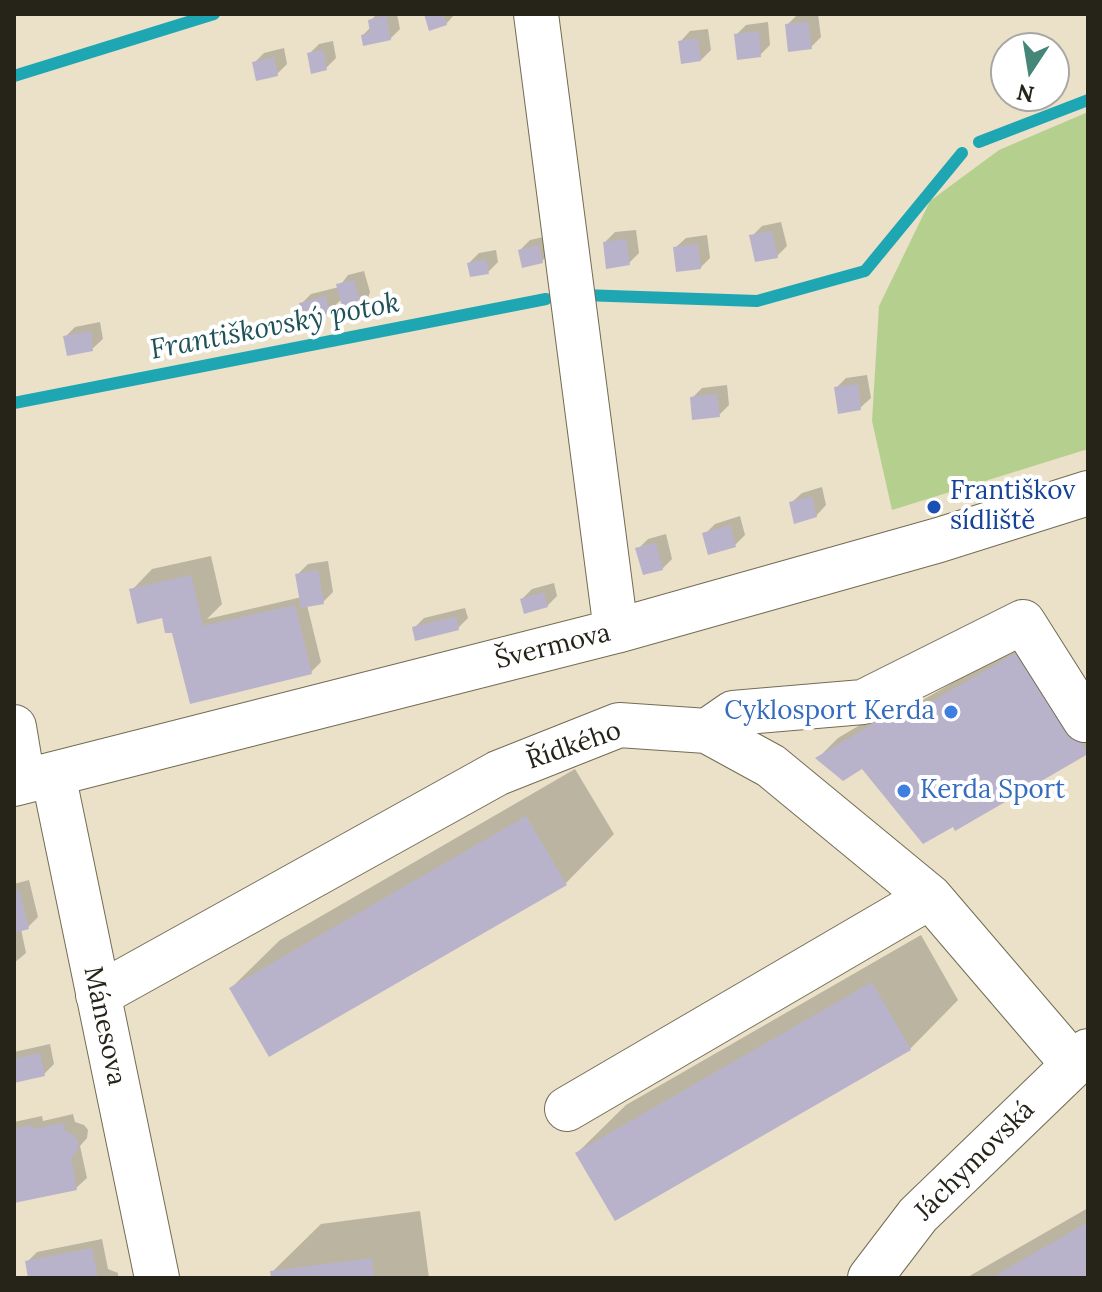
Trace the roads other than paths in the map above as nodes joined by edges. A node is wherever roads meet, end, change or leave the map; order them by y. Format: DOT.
graph roads {
  1 [pos="536,14"];
  2 [pos="1088,493"];
  3 [pos="616,631"];
  4 [pos="1085,720"];
  5 [pos="14,727"];
  6 [pos="707,731"];
  7 [pos="30,780"];
  8 [pos="930,897"];
  9 [pos="98,995"];
  10 [pos="1081,1057"];
  11 [pos="567,1109"];
  12 [pos="157,1278"];
  13 [pos="870,1278"];
  1 -- 3 [label="street"];
  2 -- 3 [label="street, Švermova"];
  3 -- 7 [label="street, Švermova"];
  4 -- 6 [label="street"];
  5 -- 7 [label="street, Mánesova"];
  6 -- 8 [label="street, Řídkého"];
  6 -- 9 [label="street, Řídkého"];
  7 -- 9 [label="street, Mánesova"];
  8 -- 10 [label="street, Řídkého"];
  8 -- 11 [label="street"];
  9 -- 12 [label="street, Mánesova"];
  10 -- 13 [label="street, Jáchymovská"];
}
